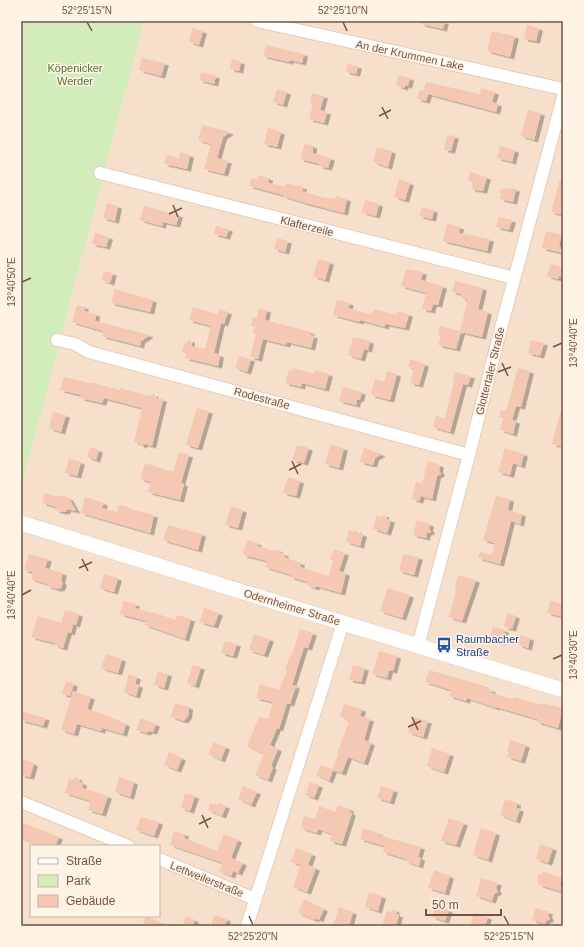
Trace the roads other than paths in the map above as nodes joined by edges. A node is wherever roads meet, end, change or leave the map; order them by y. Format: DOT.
graph roads {
  1 [pos="257,21"];
  2 [pos="563,89"];
  3 [pos="563,97"];
  4 [pos="100,173"];
  5 [pos="514,278"];
  6 [pos="57,340"];
  7 [pos="469,455"];
  8 [pos="21,523"];
  9 [pos="343,623"];
  10 [pos="418,646"];
  11 [pos="563,690"];
  12 [pos="21,802"];
  13 [pos="126,845"];
  14 [pos="160,859"];
  15 [pos="256,899"];
  16 [pos="247,926"];
  1 -- 2 [label="street, An der Krummen Lake"];
  3 -- 5 [label="street, Glottertaler Straße"];
  4 -- 5 [label="street, Klafterzeile"];
  5 -- 7 [label="street, Glottertaler Straße"];
  6 -- 7 [label="street, Rodestraße"];
  7 -- 10 [label="street, Glottertaler Straße"];
  8 -- 9 [label="street, Odernheimer Straße"];
  9 -- 10 [label="street, Odernheimer Straße"];
  9 -- 15 [label="street"];
  10 -- 11 [label="street, Odernheimer Straße"];
  12 -- 13 [label="street"];
  14 -- 15 [label="street, Lettweilerstraße"];
  15 -- 16 [label="street"];
}
